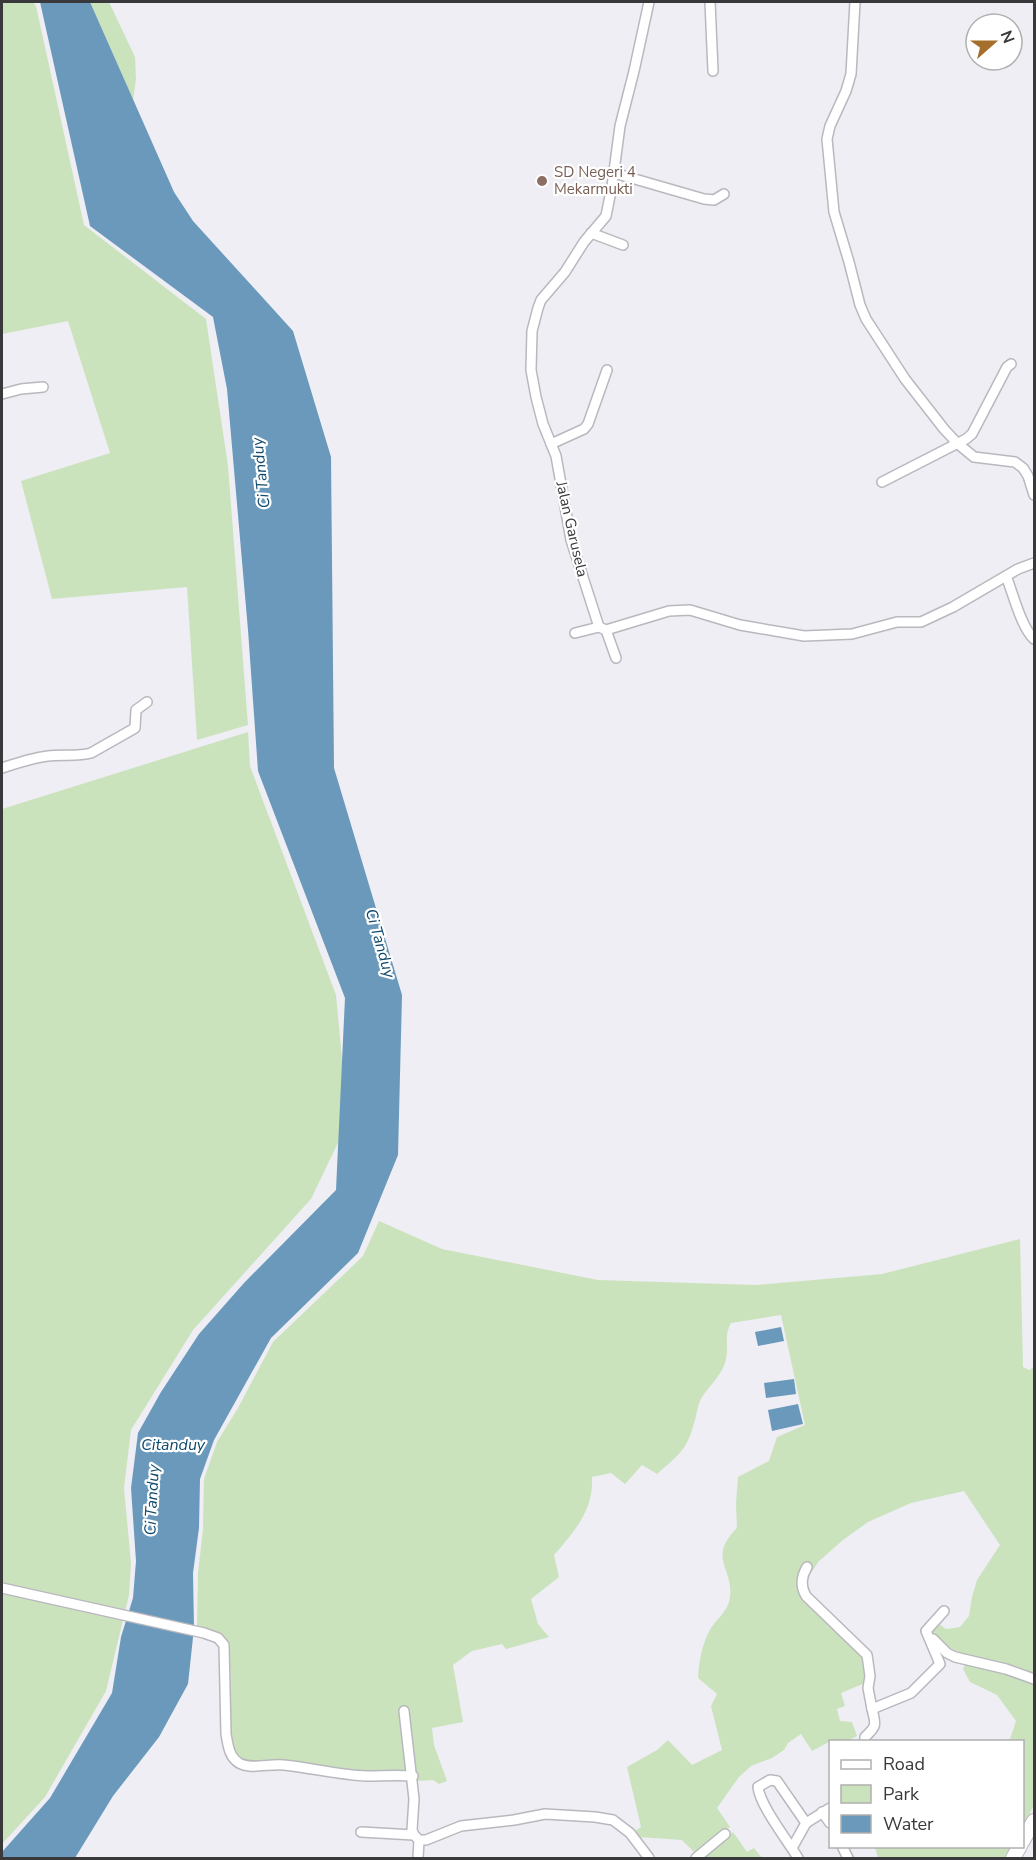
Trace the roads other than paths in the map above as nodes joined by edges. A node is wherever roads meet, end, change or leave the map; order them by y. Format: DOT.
graph roads {
  1 [pos="649,2"];
  2 [pos="710,2"];
  3 [pos="855,2"];
  4 [pos="713,71"];
  5 [pos="614,173"];
  6 [pos="724,194"];
  7 [pos="591,233"];
  8 [pos="623,246"];
  9 [pos="1011,364"];
  10 [pos="607,370"];
  11 [pos="43,387"];
  12 [pos="2,394"];
  13 [pos="957,443"];
  14 [pos="551,444"];
  15 [pos="882,482"];
  16 [pos="1035,495"];
  17 [pos="1035,563"];
  18 [pos="1006,576"];
  19 [pos="602,629"];
  20 [pos="575,633"];
  21 [pos="1035,639"];
  22 [pos="616,658"];
  23 [pos="147,702"];
  24 [pos="2,768"];
  25 [pos="807,1567"];
  26 [pos="2,1588"];
  27 [pos="944,1611"];
  28 [pos="926,1631"];
  29 [pos="1035,1679"];
  30 [pos="872,1709"];
  31 [pos="404,1711"];
  32 [pos="864,1740"];
  33 [pos="413,1776"];
  34 [pos="826,1810"];
  35 [pos="1035,1821"];
  36 [pos="806,1823"];
  37 [pos="361,1832"];
  38 [pos="725,1834"];
  39 [pos="417,1837"];
  40 [pos="1024,1840"];
  41 [pos="792,1848"];
  42 [pos="418,1858"];
  43 [pos="649,1858"];
  44 [pos="696,1858"];
  45 [pos="798,1858"];
  1 -- 5 [label="street, Jalan Garusela"];
  2 -- 4 [label="street"];
  3 -- 13 [label="street"];
  5 -- 6 [label="street"];
  5 -- 7 [label="street, Jalan Garusela"];
  7 -- 8 [label="street"];
  7 -- 14 [label="street, Jalan Garusela"];
  9 -- 13 [label="street"];
  10 -- 14 [label="street"];
  11 -- 12 [label="street"];
  13 -- 15 [label="street"];
  13 -- 16 [label="street"];
  14 -- 19 [label="street, Jalan Garusela"];
  17 -- 18 [label="street"];
  18 -- 19 [label="street"];
  18 -- 21 [label="street"];
  19 -- 20 [label="street"];
  19 -- 22 [label="street, Jalan Garusela"];
  23 -- 24 [label="street"];
  25 -- 30 [label="street"];
  26 -- 33 [label="street"];
  27 -- 28 [label="street"];
  28 -- 29 [label="street"];
  28 -- 30 [label="street"];
  30 -- 32 [label="street"];
  31 -- 33 [label="street"];
  33 -- 39 [label="street"];
  34 -- 36 [label="street"];
  35 -- 40 [label="highway"];
  36 -- 41 [label="street"];
  36 -- 41 [label="street"];
  37 -- 39 [label="street"];
  38 -- 44 [label="street"];
  39 -- 42 [label="street"];
  39 -- 43 [label="street"];
  41 -- 45 [label="street"];
}
